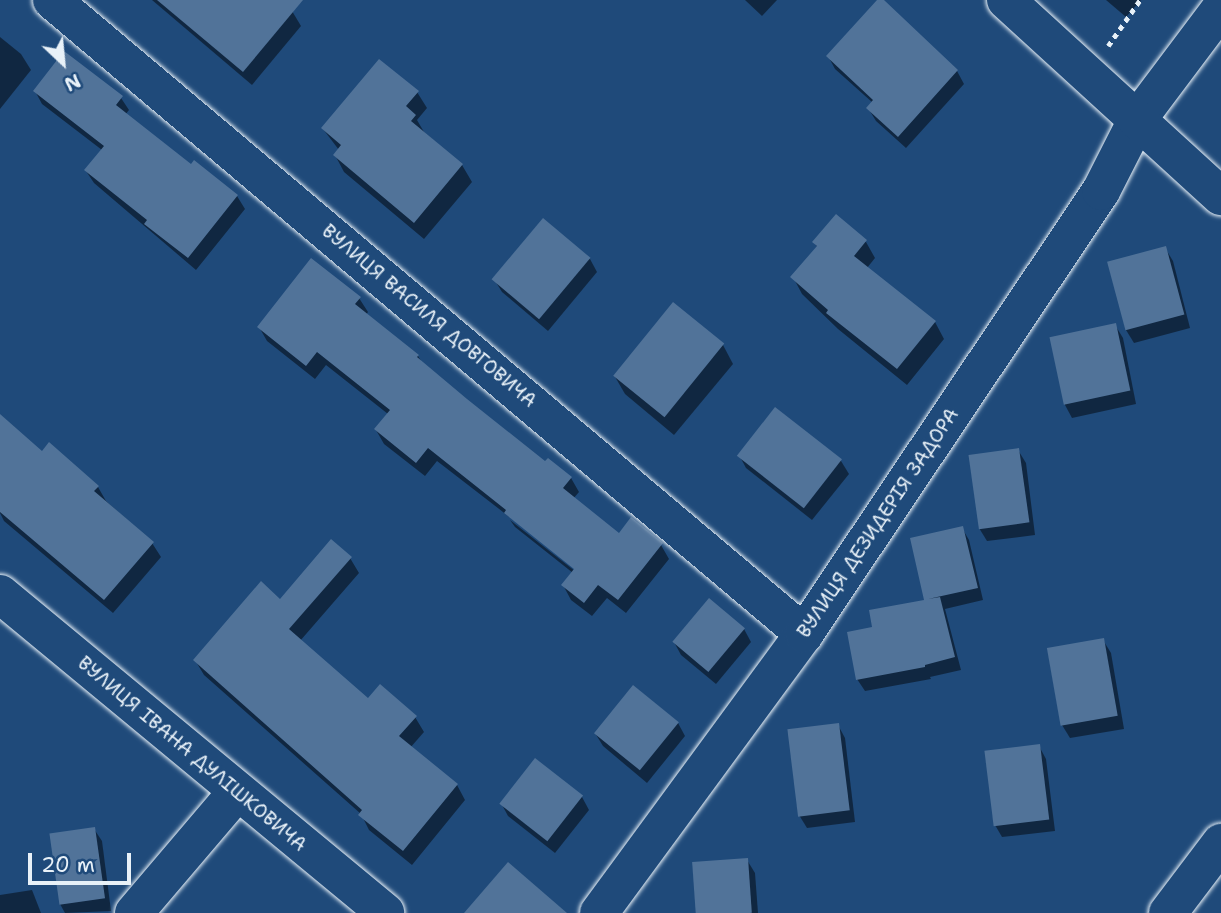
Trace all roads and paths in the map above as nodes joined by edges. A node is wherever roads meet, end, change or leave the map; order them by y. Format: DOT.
graph roads {
  1 [pos="52,0"];
  2 [pos="1006,0"];
  3 [pos="1140,0"];
  4 [pos="1221,8"];
  5 [pos="1117,33"];
  6 [pos="1137,120"];
  7 [pos="1221,196"];
  8 [pos="0,594"];
  9 [pos="804,634"];
  10 [pos="237,792"];
  11 [pos="1221,844"];
  12 [pos="134,913"];
  13 [pos="385,913"];
  14 [pos="599,913"];
  15 [pos="1168,913"];
  1 -- 9 [label="street, ВУЛИЦЯ ВАСИЛЯ ДОВГОВИЧА"];
  2 -- 6 [label="street"];
  3 -- 5 [label="path"];
  4 -- 6 [label="street, ВУЛИЦЯ ДЕЗИДЕРІЯ ЗАДОРА"];
  6 -- 7 [label="street"];
  6 -- 9 [label="street, ВУЛИЦЯ ДЕЗИДЕРІЯ ЗАДОРА"];
  8 -- 10 [label="street, ВУЛИЦЯ ІВАНА ДУЛІШКОВИЧА"];
  9 -- 14 [label="street, ВУЛИЦЯ ДЕЗИДЕРІЯ ЗАДОРА"];
  10 -- 12 [label="street"];
  10 -- 13 [label="street, ВУЛИЦЯ ІВАНА ДУЛІШКОВИЧА"];
  11 -- 15 [label="street"];
}
